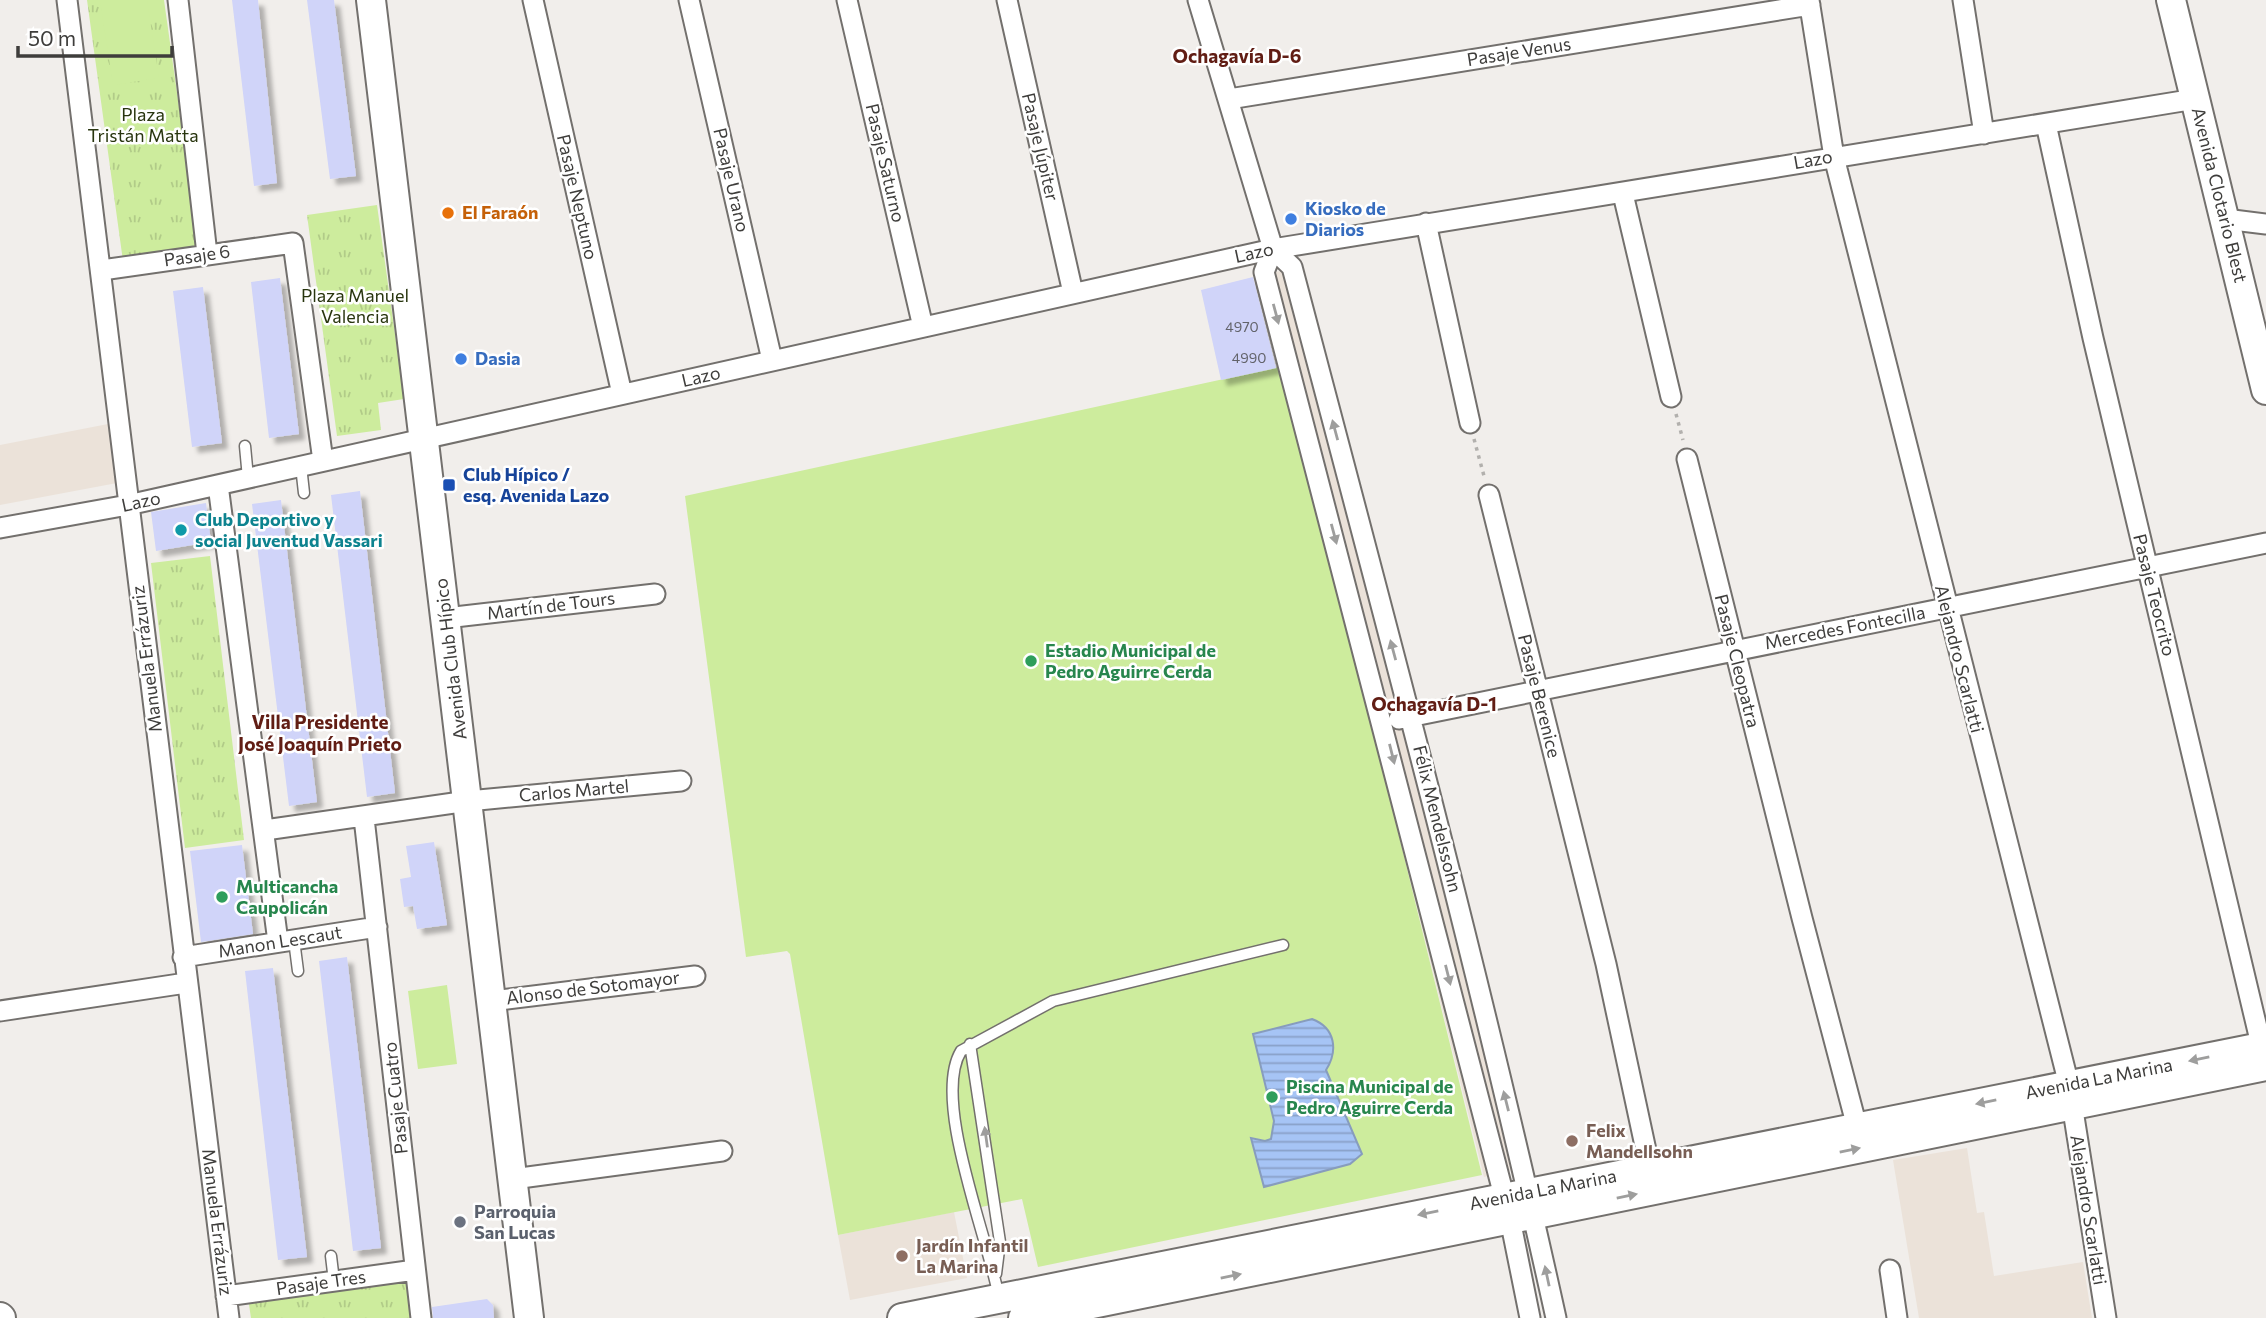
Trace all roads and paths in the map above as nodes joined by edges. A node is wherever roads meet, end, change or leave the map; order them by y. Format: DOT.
graph roads {
  1 [pos="66,0"];
  2 [pos="178,0"];
  3 [pos="371,0"];
  4 [pos="533,0"];
  5 [pos="689,0"];
  6 [pos="847,0"];
  7 [pos="1007,0"];
  8 [pos="1198,0"];
  9 [pos="1963,0"];
  10 [pos="2171,0"];
  11 [pos="1809,3"];
  12 [pos="1229,99"];
  13 [pos="2195,99"];
  14 [pos="2046,124"];
  15 [pos="1984,134"];
  16 [pos="1834,157"];
  17 [pos="1623,194"];
  18 [pos="2225,219"];
  19 [pos="1426,223"];
  20 [pos="2266,224"];
  21 [pos="1273,249"];
  22 [pos="207,254"];
  23 [pos="102,270"];
  24 [pos="1073,293"];
  25 [pos="923,327"];
  26 [pos="772,360"];
  27 [pos="2266,390"];
  28 [pos="622,394"];
  29 [pos="1671,397"];
  30 [pos="1470,422"];
  31 [pos="425,438"];
  32 [pos="244,446"];
  33 [pos="1687,459"];
  34 [pos="323,461"];
  35 [pos="301,466"];
  36 [pos="248,478"];
  37 [pos="218,485"];
  38 [pos="304,493"];
  39 [pos="1489,495"];
  40 [pos="128,505"];
  41 [pos="0,528"];
  42 [pos="2266,543"];
  43 [pos="2147,567"];
  44 [pos="656,594"];
  45 [pos="1946,609"];
  46 [pos="446,618"];
  47 [pos="1734,650"];
  48 [pos="1538,690"];
  49 [pos="1411,716"];
  50 [pos="1384,723"];
  51 [pos="681,781"];
  52 [pos="468,801"];
  53 [pos="364,818"];
  54 [pos="265,830"];
  55 [pos="377,927"];
  56 [pos="286,941"];
  57 [pos="1283,945"];
  58 [pos="183,957"];
  59 [pos="298,971"];
  60 [pos="695,976"];
  61 [pos="186,983"];
  62 [pos="492,1001"];
  63 [pos="0,1011"];
  64 [pos="970,1044"];
  65 [pos="2265,1056"];
  66 [pos="2070,1096"];
  67 [pos="1857,1127"];
  68 [pos="722,1152"];
  69 [pos="1746,1161"];
  70 [pos="1650,1169"];
  71 [pos="513,1179"];
  72 [pos="1519,1206"];
  73 [pos="331,1256"];
  74 [pos="415,1270"];
  75 [pos="1890,1270"];
  76 [pos="334,1281"];
  77 [pos="1114,1287"];
  78 [pos="226,1296"];
  79 [pos="999,1298"];
  80 [pos="229,1318"];
  81 [pos="421,1318"];
  82 [pos="529,1318"];
  83 [pos="902,1318"];
  84 [pos="1023,1318"];
  85 [pos="1530,1318"];
  86 [pos="1556,1318"];
  87 [pos="1897,1318"];
  88 [pos="2106,1318"];
  1 -- 23 [label="street, Manuela Errázuriz"];
  2 -- 22 [label="street"];
  3 -- 31 [label="street, Avenida Club Hípico"];
  4 -- 28 [label="street, Pasaje Neptuno"];
  5 -- 26 [label="street, Pasaje Urano"];
  6 -- 25 [label="street, Pasaje Saturno"];
  7 -- 24 [label="street, Pasaje Júpiter"];
  8 -- 12 [label="street, Félix Mendelssohn"];
  9 -- 15 [label="street"];
  10 -- 13 [label="street, Avenida Clotario Blest"];
  11 -- 12 [label="street, Pasaje Venus"];
  11 -- 16 [label="street, Alejandro Scarlatti"];
  12 -- 21 [label="street, Félix Mendelssohn"];
  13 -- 14 [label="street, Lazo"];
  13 -- 18 [label="street, Avenida Clotario Blest"];
  14 -- 15 [label="street, Lazo"];
  14 -- 43 [label="street, Pasaje Teocrito"];
  15 -- 16 [label="street, Lazo"];
  16 -- 17 [label="street, Lazo"];
  16 -- 45 [label="street, Alejandro Scarlatti"];
  17 -- 19 [label="street, Lazo"];
  17 -- 29 [label="street"];
  18 -- 20 [label="street"];
  18 -- 27 [label="street, Avenida Clotario Blest"];
  19 -- 21 [label="street, Lazo"];
  19 -- 30 [label="street"];
  21 -- 24 [label="street, Lazo"];
  49 -- 21 [label="street, Félix Mendelssohn, one-way"];
  21 -- 50 [label="street, Félix Mendelssohn, one-way"];
  22 -- 23 [label="street, Pasaje 6"];
  22 -- 34 [label="street, Pasaje 6"];
  23 -- 40 [label="street, Manuela Errázuriz"];
  24 -- 25 [label="street, Lazo"];
  25 -- 26 [label="street, Lazo"];
  26 -- 28 [label="street, Lazo"];
  28 -- 31 [label="street, Lazo"];
  29 -- 33 [label="path"];
  30 -- 39 [label="path"];
  31 -- 34 [label="street, Lazo"];
  31 -- 46 [label="street, Avenida Club Hípico"];
  32 -- 36 [label="lane"];
  33 -- 47 [label="street, Pasaje Cleopatra"];
  34 -- 35 [label="street, Lazo"];
  35 -- 36 [label="street, Lazo"];
  35 -- 38 [label="lane"];
  36 -- 37 [label="street, Lazo"];
  37 -- 40 [label="street, Lazo"];
  37 -- 54 [label="street"];
  39 -- 48 [label="street, Pasaje Berenice"];
  40 -- 41 [label="street, Lazo"];
  40 -- 58 [label="street, Manuela Errázuriz"];
  42 -- 43 [label="street, Mercedes Fontecilla"];
  43 -- 45 [label="street, Mercedes Fontecilla"];
  43 -- 65 [label="street, Pasaje Teocrito"];
  44 -- 46 [label="street, Martín de Tours"];
  45 -- 47 [label="street, Mercedes Fontecilla"];
  45 -- 66 [label="street, Alejandro Scarlatti"];
  46 -- 52 [label="street, Avenida Club Hípico"];
  47 -- 48 [label="street, Mercedes Fontecilla"];
  47 -- 67 [label="street, Pasaje Cleopatra"];
  48 -- 49 [label="street, Mercedes Fontecilla"];
  48 -- 70 [label="street, Pasaje Berenice"];
  49 -- 50 [label="street, Mercedes Fontecilla"];
  72 -- 49 [label="street, Félix Mendelssohn, one-way"];
  50 -- 72 [label="street, Félix Mendelssohn, one-way"];
  51 -- 52 [label="street, Carlos Martel"];
  52 -- 53 [label="street, Carlos Martel"];
  52 -- 62 [label="street, Avenida Club Hípico"];
  53 -- 54 [label="street, Carlos Martel"];
  53 -- 55 [label="street, Pasaje Cuatro"];
  54 -- 56 [label="street"];
  55 -- 56 [label="street, Manon Lescaut"];
  55 -- 74 [label="street, Pasaje Cuatro"];
  56 -- 58 [label="street, Manon Lescaut"];
  56 -- 59 [label="lane"];
  57 -- 64 [label="lane"];
  58 -- 61 [label="street, Manuela Errázuriz"];
  60 -- 62 [label="street, Alonso de Sotomayor"];
  61 -- 63 [label="street"];
  61 -- 78 [label="street, Manuela Errázuriz"];
  62 -- 71 [label="street, Avenida Club Hípico"];
  79 -- 64 [label="lane, one-way"];
  64 -- 79 [label="lane"];
  65 -- 66 [label="street, Avenida La Marina"];
  66 -- 67 [label="street, Avenida La Marina, one-way"];
  69 -- 66 [label="street, Avenida La Marina, one-way"];
  66 -- 88 [label="street, Alejandro Scarlatti"];
  67 -- 69 [label="street, Avenida La Marina"];
  68 -- 71 [label="street"];
  69 -- 70 [label="street, Avenida La Marina"];
  72 -- 69 [label="street, Avenida La Marina, one-way"];
  70 -- 72 [label="street, Avenida La Marina"];
  71 -- 82 [label="street, Avenida Club Hípico"];
  72 -- 77 [label="street, Avenida La Marina"];
  72 -- 85 [label="street, Félix Mendelssohn"];
  86 -- 72 [label="street, Félix Mendelssohn, one-way"];
  73 -- 76 [label="lane"];
  74 -- 76 [label="street, Pasaje Tres"];
  74 -- 81 [label="street, Pasaje Cuatro"];
  75 -- 87 [label="street"];
  76 -- 78 [label="street, Pasaje Tres"];
  77 -- 79 [label="street, Avenida La Marina"];
  77 -- 84 [label="street, Avenida La Marina"];
  78 -- 80 [label="street, Manuela Errázuriz"];
  79 -- 83 [label="street, Avenida La Marina"];
}
